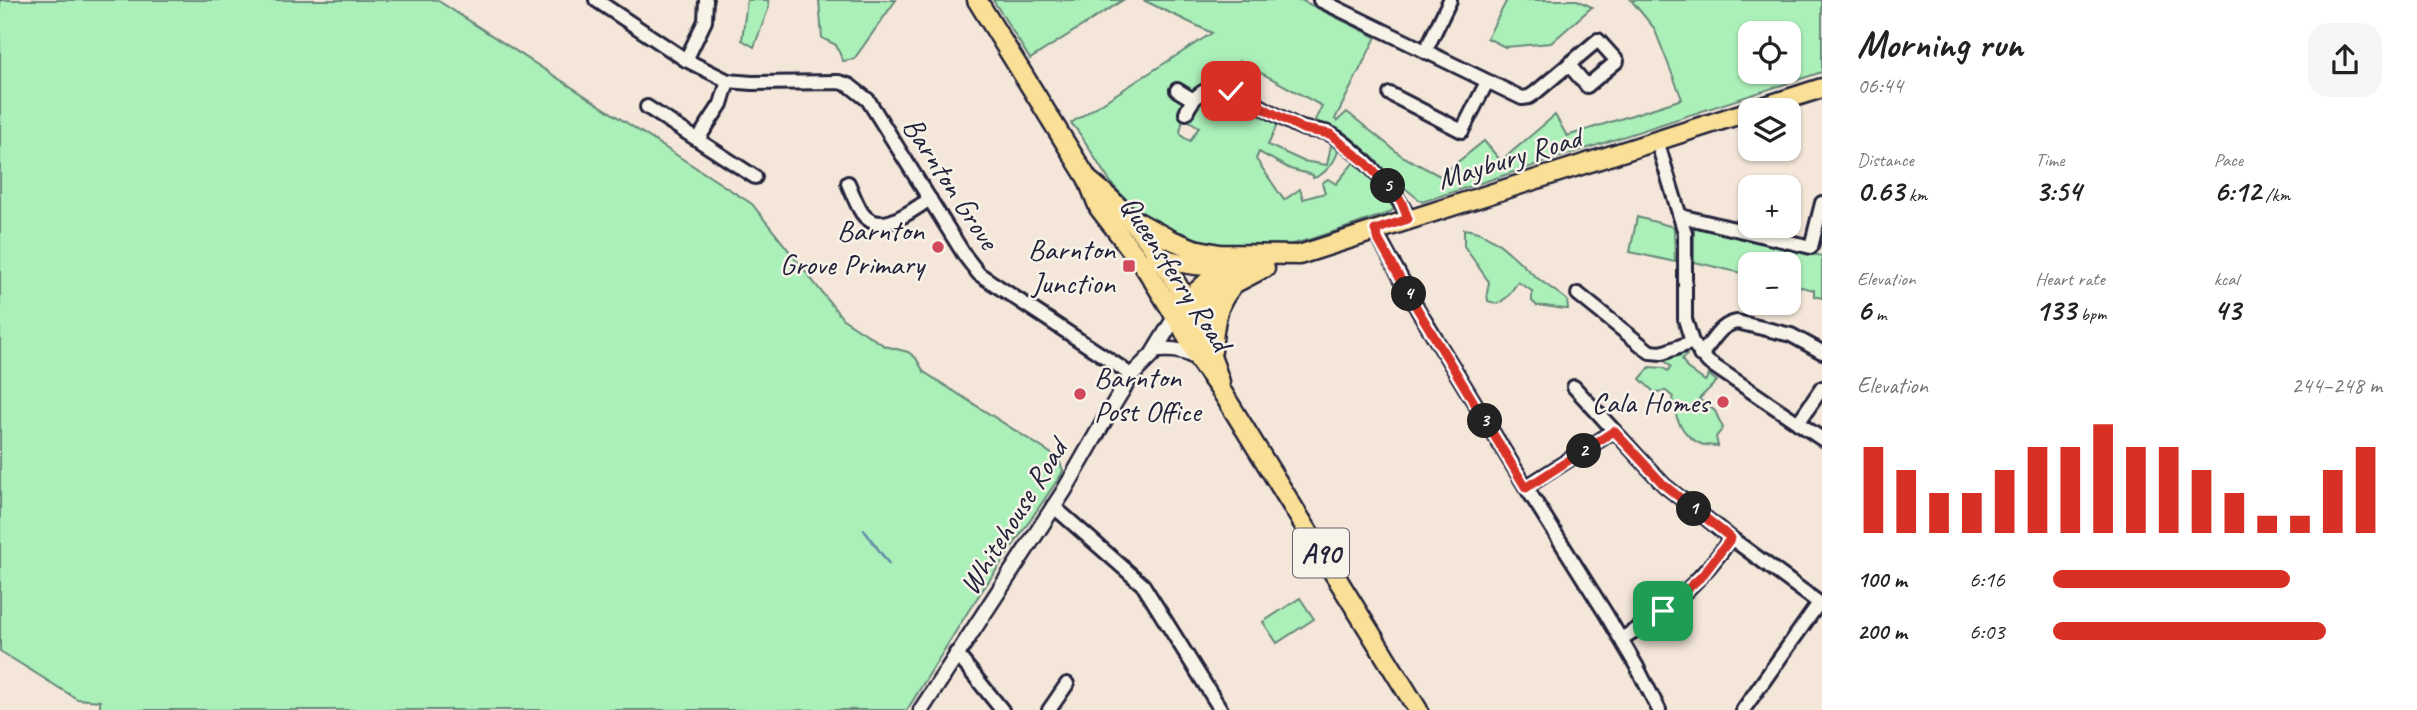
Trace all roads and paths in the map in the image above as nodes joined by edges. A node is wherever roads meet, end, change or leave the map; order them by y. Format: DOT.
graph roads {
  1 [pos="596,0"];
  2 [pos="706,0"];
  3 [pos="977,0"];
  4 [pos="1320,0"];
  5 [pos="1447,1"];
  6 [pos="1425,51"];
  7 [pos="686,60"];
  8 [pos="1569,65"];
  9 [pos="728,81"];
  10 [pos="1487,82"];
  11 [pos="1822,88"];
  12 [pos="1177,90"];
  13 [pos="1390,94"];
  14 [pos="1791,98"];
  15 [pos="1192,99"];
  16 [pos="647,107"];
  17 [pos="1186,113"];
  18 [pos="1738,115"];
  19 [pos="698,139"];
  20 [pos="1657,141"];
  21 [pos="755,177"];
  22 [pos="1087,178"];
  23 [pos="848,183"];
  24 [pos="930,199"];
  25 [pos="1822,203"];
  26 [pos="1125,212"];
  27 [pos="1680,216"];
  28 [pos="1408,219"];
  29 [pos="1375,230"];
  30 [pos="1123,239"];
  31 [pos="1199,250"];
  32 [pos="1242,255"];
  33 [pos="1299,255"];
  34 [pos="1157,256"];
  35 [pos="1223,267"];
  36 [pos="1265,268"];
  37 [pos="1240,279"];
  38 [pos="1218,292"];
  39 [pos="1578,293"];
  40 [pos="1184,315"];
  41 [pos="1692,342"];
  42 [pos="1156,352"];
  43 [pos="1822,352"];
  44 [pos="1700,355"];
  45 [pos="1206,360"];
  46 [pos="1131,376"];
  47 [pos="1574,387"];
  48 [pos="1822,388"];
  49 [pos="1798,423"];
  50 [pos="1614,431"];
  51 [pos="1822,439"];
  52 [pos="1526,488"];
  53 [pos="1054,506"];
  54 [pos="1731,538"];
  55 [pos="1821,604"];
  56 [pos="1621,639"];
  57 [pos="956,653"];
  58 [pos="1068,684"];
  59 [pos="921,710"];
  60 [pos="1002,710"];
  61 [pos="1049,710"];
  62 [pos="1222,710"];
  63 [pos="1418,710"];
  64 [pos="1659,710"];
  65 [pos="1743,710"];
  1 -- 7 [label="street"];
  2 -- 7 [label="street"];
  3 -- 22 [label="main road, Queensferry Road / A90"];
  4 -- 6 [label="street"];
  5 -- 6 [label="street"];
  6 -- 10 [label="street"];
  7 -- 9 [label="street"];
  8 -- 10 [label="street"];
  9 -- 19 [label="street"];
  9 -- 24 [label="street, Barnton Grove"];
  10 -- 13 [label="street"];
  11 -- 14 [label="main road, Maybury Road"];
  12 -- 15 [label="street"];
  15 -- 17 [label="street"];
  15 -- 28 [label="street"];
  16 -- 19 [label="street"];
  18 -- 20 [label="main road, Maybury Road"];
  19 -- 21 [label="street"];
  20 -- 27 [label="street"];
  20 -- 28 [label="main road, Maybury Road"];
  22 -- 26 [label="main road, Queensferry Road / A90"];
  22 -- 30 [label="main road, Queensferry Road / A90"];
  23 -- 24 [label="street"];
  24 -- 46 [label="street, Barnton Grove"];
  25 -- 27 [label="street"];
  26 -- 31 [label="main road"];
  26 -- 34 [label="main road, Queensferry Road / A90"];
  27 -- 41 [label="street"];
  28 -- 29 [label="main road, Maybury Road"];
  29 -- 33 [label="main road, Maybury Road"];
  29 -- 52 [label="street"];
  30 -- 34 [label="main road"];
  30 -- 40 [label="main road, Queensferry Road / A90"];
  31 -- 32 [label="main road, Maybury Road"];
  31 -- 35 [label="main road"];
  32 -- 33 [label="main road, Maybury Road"];
  32 -- 35 [label="main road"];
  33 -- 36 [label="main road"];
  34 -- 35 [label="main road"];
  34 -- 40 [label="main road, Queensferry Road / A90"];
  35 -- 36 [label="main road"];
  35 -- 38 [label="main road"];
  35 -- 40 [label="main road"];
  36 -- 37 [label="main road"];
  37 -- 38 [label="main road"];
  37 -- 45 [label="main road"];
  38 -- 40 [label="main road"];
  39 -- 41 [label="street"];
  40 -- 42 [label="street, Whitehouse Road"];
  40 -- 45 [label="main road, Queensferry Road / A90"];
  41 -- 44 [label="street"];
  42 -- 45 [label="street"];
  42 -- 46 [label="street, Whitehouse Road"];
  43 -- 44 [label="street"];
  44 -- 49 [label="street"];
  45 -- 63 [label="main road, Queensferry Road / A90"];
  46 -- 53 [label="street, Whitehouse Road"];
  47 -- 50 [label="street"];
  48 -- 49 [label="street"];
  49 -- 51 [label="street"];
  50 -- 52 [label="street"];
  50 -- 54 [label="street"];
  52 -- 56 [label="street"];
  53 -- 57 [label="street, Whitehouse Road"];
  53 -- 62 [label="street"];
  54 -- 55 [label="street"];
  54 -- 56 [label="street"];
  55 -- 65 [label="street"];
  56 -- 64 [label="street"];
  57 -- 59 [label="street, Whitehouse Road"];
  57 -- 60 [label="street"];
  58 -- 61 [label="street"];
}
